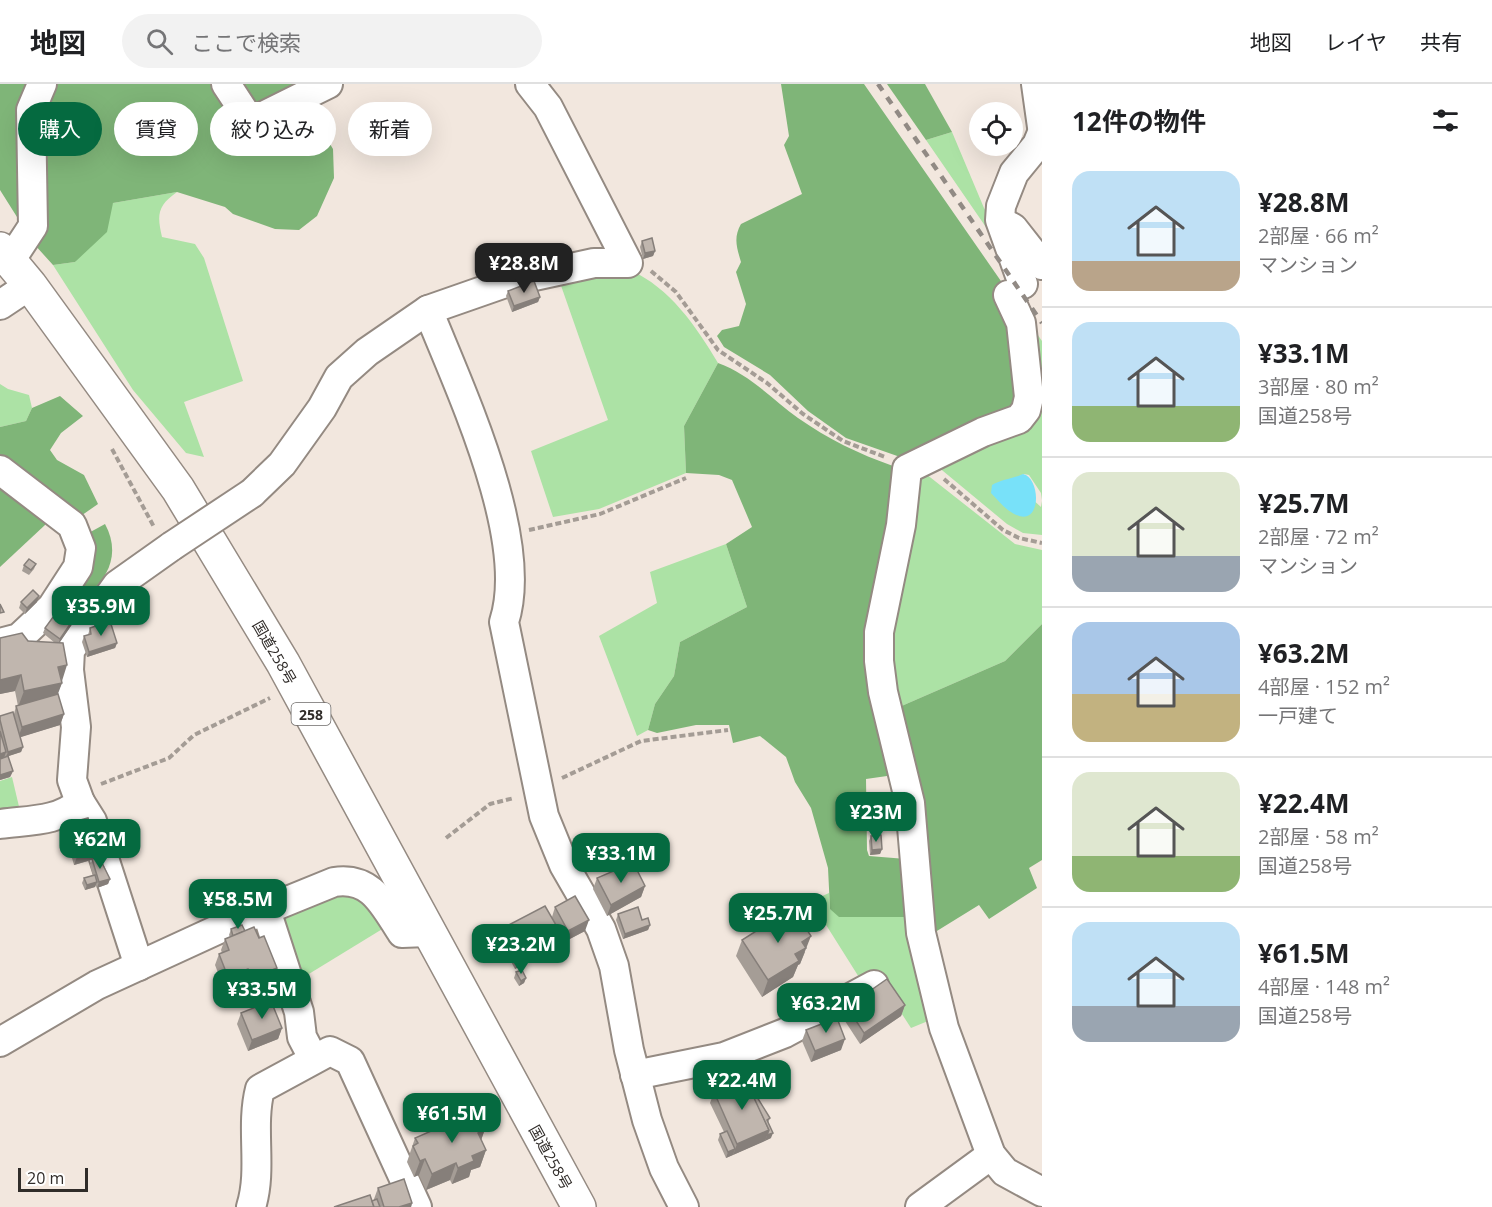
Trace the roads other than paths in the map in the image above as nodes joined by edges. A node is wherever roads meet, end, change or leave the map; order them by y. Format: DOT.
graph roads {
  1 [pos="42,84"];
  2 [pos="226,84"];
  3 [pos="328,84"];
  4 [pos="530,84"];
  5 [pos="1036,84"];
  6 [pos="1042,126"];
  7 [pos="1042,133"];
  8 [pos="14,265"];
  9 [pos="1024,281"];
  10 [pos="0,305"];
  11 [pos="428,310"];
  12 [pos="0,470"];
  13 [pos="0,643"];
  14 [pos="79,798"];
  15 [pos="0,824"];
  16 [pos="266,910"];
  17 [pos="427,932"];
  18 [pos="139,966"];
  19 [pos="874,985"];
  20 [pos="0,1042"];
  21 [pos="313,1058"];
  22 [pos="635,1075"];
  23 [pos="991,1155"];
  24 [pos="1042,1192"];
  25 [pos="251,1207"];
  26 [pos="417,1207"];
  27 [pos="579,1207"];
  28 [pos="684,1207"];
  29 [pos="920,1207"];
  1 -- 8 [label="street"];
  2 -- 3 [label="street"];
  4 -- 11 [label="street"];
  5 -- 6 [label="street"];
  7 -- 9 [label="street"];
  8 -- 10 [label="street"];
  8 -- 17 [label="highway, 国道258号 / 258"];
  9 -- 23 [label="street"];
  11 -- 14 [label="street, bridge"];
  11 -- 22 [label="street"];
  12 -- 13 [label="street"];
  14 -- 15 [label="street"];
  14 -- 18 [label="street"];
  16 -- 17 [label="street"];
  16 -- 18 [label="street"];
  16 -- 21 [label="street"];
  17 -- 27 [label="highway, 国道258号 / 258"];
  18 -- 20 [label="street"];
  19 -- 22 [label="street"];
  21 -- 25 [label="street"];
  21 -- 26 [label="street"];
  22 -- 28 [label="street"];
  23 -- 24 [label="street"];
  23 -- 29 [label="street"];
}
